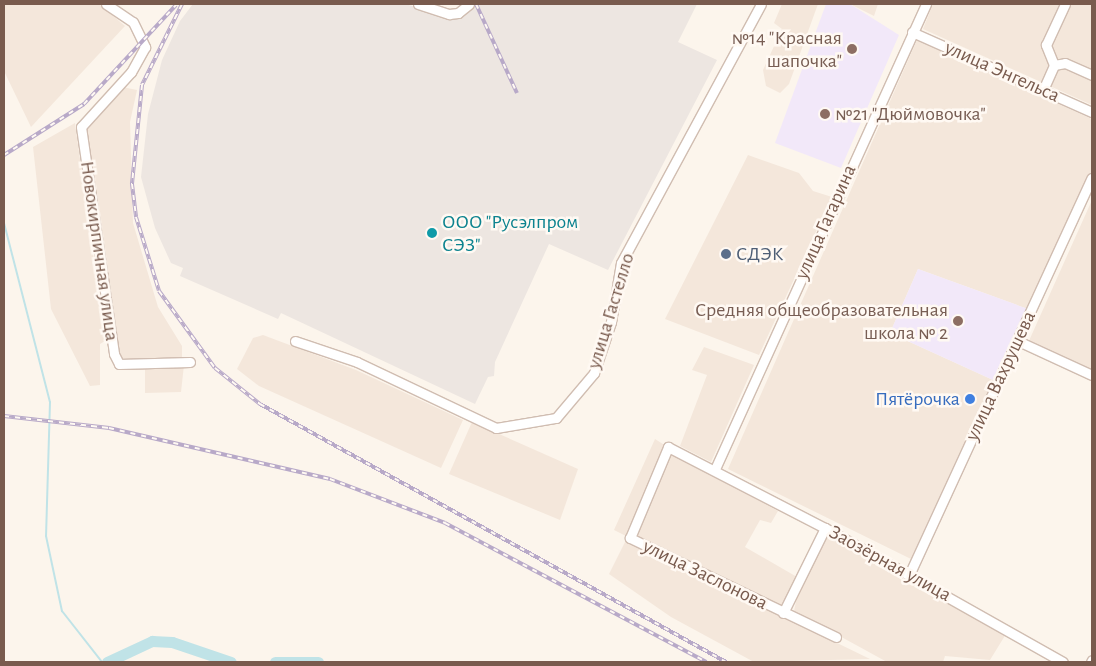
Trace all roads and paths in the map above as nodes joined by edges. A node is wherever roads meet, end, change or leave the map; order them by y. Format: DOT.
graph roads {
  1 [pos="106,4"];
  2 [pos="418,4"];
  3 [pos="469,4"];
  4 [pos="761,4"];
  5 [pos="926,4"];
  6 [pos="1066,4"];
  7 [pos="912,32"];
  8 [pos="1054,65"];
  9 [pos="1092,75"];
  10 [pos="1042,90"];
  11 [pos="1092,112"];
  12 [pos="1092,178"];
  13 [pos="1018,340"];
  14 [pos="295,341"];
  15 [pos="190,362"];
  16 [pos="1092,376"];
  17 [pos="715,469"];
  18 [pos="826,528"];
  19 [pos="909,575"];
  20 [pos="783,613"];
  21 [pos="836,637"];
  22 [pos="1063,662"];
  1 -- 15 [label="street, Новокирпичная улица"];
  2 -- 3 [label="street"];
  4 -- 14 [label="street, улица Гастелло"];
  5 -- 7 [label="street, улица Гагарина"];
  6 -- 8 [label="street"];
  7 -- 10 [label="street, улица Энгельса"];
  7 -- 17 [label="street, улица Гагарина"];
  8 -- 9 [label="street"];
  8 -- 10 [label="street"];
  10 -- 11 [label="street, улица Энгельса"];
  12 -- 13 [label="street, улица Вахрушева"];
  13 -- 16 [label="street"];
  13 -- 19 [label="street, улица Вахрушева"];
  17 -- 18 [label="street, Заозёрная улица"];
  17 -- 20 [label="street, улица Заслонова"];
  18 -- 19 [label="street, Заозёрная улица"];
  18 -- 20 [label="street"];
  19 -- 22 [label="street, Заозёрная улица"];
  20 -- 21 [label="street, улица Заслонова"];
}
